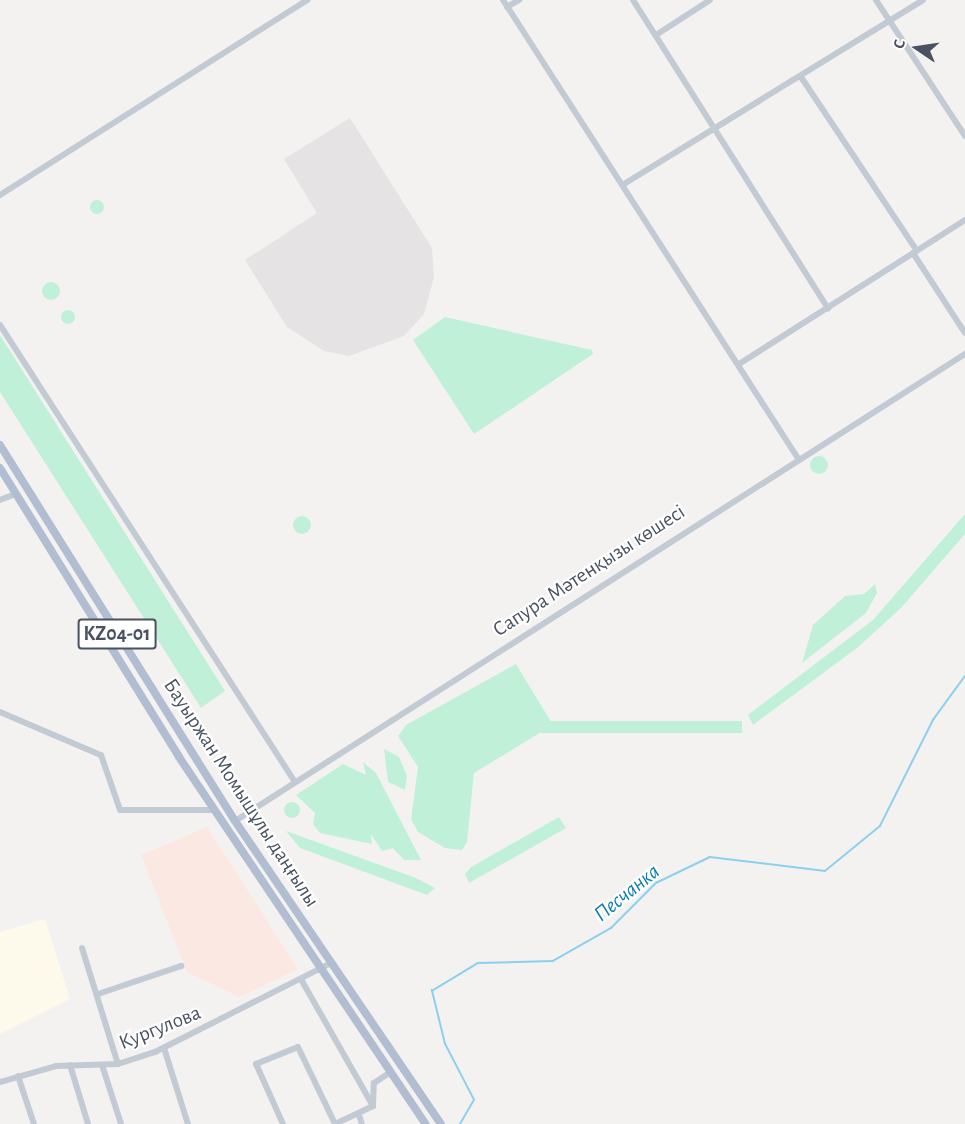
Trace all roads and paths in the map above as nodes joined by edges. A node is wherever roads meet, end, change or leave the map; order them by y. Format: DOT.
graph roads {
  1 [pos="307,0"];
  2 [pos="503,0"];
  3 [pos="519,0"];
  4 [pos="633,0"];
  5 [pos="710,0"];
  6 [pos="876,0"];
  7 [pos="923,0"];
  8 [pos="507,7"];
  9 [pos="889,21"];
  10 [pos="656,35"];
  11 [pos="801,77"];
  12 [pos="716,130"];
  13 [pos="965,136"];
  14 [pos="624,184"];
  15 [pos="0,195"];
  16 [pos="965,220"];
  17 [pos="915,252"];
  18 [pos="828,308"];
  19 [pos="0,326"];
  20 [pos="965,333"];
  21 [pos="965,354"];
  22 [pos="739,364"];
  23 [pos="0,445"];
  24 [pos="799,460"];
  25 [pos="0,468"];
  26 [pos="16,494"];
  27 [pos="0,500"];
  28 [pos="0,712"];
  29 [pos="190,751"];
  30 [pos="179,757"];
  31 [pos="295,782"];
  32 [pos="214,810"];
  33 [pos="235,822"];
  34 [pos="226,828"];
  35 [pos="82,948"];
  36 [pos="331,963"];
  37 [pos="181,966"];
  38 [pos="323,971"];
  39 [pos="302,981"];
  40 [pos="98,994"];
  41 [pos="164,1048"];
  42 [pos="118,1064"];
  43 [pos="70,1065"];
  44 [pos="102,1065"];
  45 [pos="391,1072"];
  46 [pos="18,1076"];
  47 [pos="0,1082"];
  48 [pos="373,1106"];
  49 [pos="359,1115"];
  50 [pos="350,1122"];
  51 [pos="440,1122"];
  52 [pos="34,1124"];
  53 [pos="88,1124"];
  54 [pos="121,1124"];
  55 [pos="188,1124"];
  56 [pos="283,1124"];
  57 [pos="335,1124"];
  58 [pos="362,1124"];
  59 [pos="426,1124"];
  1 -- 15 [label="street"];
  2 -- 8 [label="street"];
  3 -- 8 [label="street"];
  4 -- 10 [label="street"];
  5 -- 10 [label="street"];
  6 -- 9 [label="street"];
  7 -- 9 [label="street"];
  8 -- 14 [label="street"];
  9 -- 11 [label="street"];
  9 -- 13 [label="street"];
  10 -- 12 [label="street"];
  11 -- 12 [label="street"];
  11 -- 17 [label="street"];
  12 -- 14 [label="street"];
  12 -- 18 [label="street"];
  14 -- 22 [label="street"];
  16 -- 17 [label="street"];
  17 -- 18 [label="street"];
  17 -- 20 [label="street"];
  18 -- 22 [label="street"];
  19 -- 31 [label="street"];
  21 -- 24 [label="street, Сапура Мәтенқызы көшесі"];
  22 -- 24 [label="street"];
  23 -- 29 [label="main road, Бауыржан Момышұлы даңғылы / KZ04-01"];
  24 -- 31 [label="street, Сапура Мәтенқызы көшесі"];
  25 -- 26 [label="main road, Бауыржан Момышұлы даңғылы / KZ04-01"];
  26 -- 27 [label="street"];
  26 -- 30 [label="main road, Бауыржан Момышұлы даңғылы / KZ04-01"];
  28 -- 32 [label="street"];
  29 -- 30 [label="main road"];
  29 -- 33 [label="main road, Бауыржан Момышұлы даңғылы / KZ04-01"];
  30 -- 32 [label="main road, Бауыржан Момышұлы даңғылы / KZ04-01"];
  31 -- 33 [label="street, Сапура Мәтенқызы көшесі"];
  32 -- 34 [label="main road, Бауыржан Момышұлы даңғылы / KZ04-01"];
  33 -- 34 [label="main road"];
  33 -- 36 [label="main road, Бауыржан Момышұлы даңғылы / KZ04-01"];
  34 -- 38 [label="main road, Бауыржан Момышұлы даңғылы / KZ04-01"];
  35 -- 40 [label="street"];
  36 -- 38 [label="street, Кургулова"];
  36 -- 51 [label="main road, Бауыржан Момышұлы даңғылы / KZ04-01"];
  37 -- 40 [label="street"];
  38 -- 39 [label="street, Кургулова"];
  38 -- 45 [label="main road, Бауыржан Момышұлы даңғылы / KZ04-01"];
  39 -- 41 [label="street, Кургулова"];
  39 -- 48 [label="street"];
  40 -- 42 [label="street"];
  41 -- 42 [label="street, Кургулова"];
  41 -- 55 [label="street"];
  42 -- 44 [label="street, Кургулова"];
  43 -- 44 [label="street, Кургулова"];
  43 -- 46 [label="street, Кургулова"];
  43 -- 53 [label="street"];
  44 -- 54 [label="street"];
  45 -- 48 [label="street"];
  45 -- 59 [label="main road, Бауыржан Момышұлы даңғылы / KZ04-01"];
  46 -- 47 [label="street, Кургулова"];
  46 -- 52 [label="street"];
  48 -- 49 [label="street"];
  49 -- 50 [label="street"];
  49 -- 58 [label="street"];
  50 -- 57 [label="street"];
  56 -- 57 [label="street"];
}
